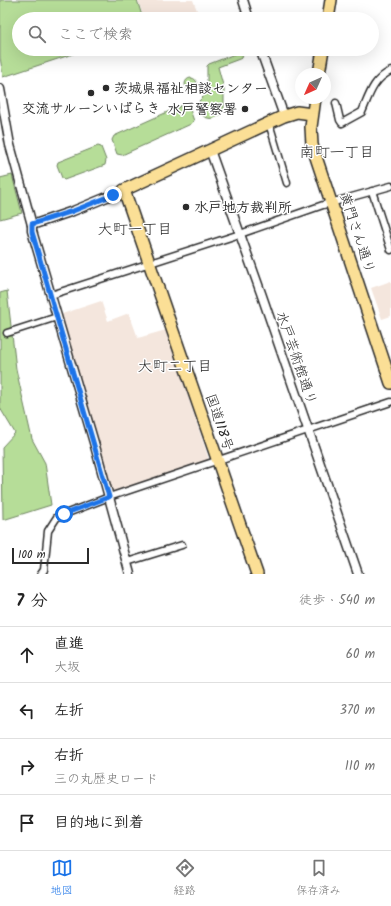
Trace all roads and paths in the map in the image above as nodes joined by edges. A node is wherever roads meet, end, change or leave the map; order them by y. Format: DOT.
graph roads {
  1 [pos="243,0"];
  2 [pos="331,0"];
  3 [pos="247,12"];
  4 [pos="329,12"];
  5 [pos="263,56"];
  6 [pos="322,56"];
  7 [pos="320,68"];
  8 [pos="391,72"];
  9 [pos="0,89"];
  10 [pos="336,103"];
  11 [pos="314,104"];
  12 [pos="312,114"];
  13 [pos="284,116"];
  14 [pos="269,123"];
  15 [pos="210,150"];
  16 [pos="287,183"];
  17 [pos="391,186"];
  18 [pos="124,190"];
  19 [pos="372,191"];
  20 [pos="332,202"];
  21 [pos="32,224"];
  22 [pos="240,234"];
  23 [pos="391,250"];
  24 [pos="149,263"];
  25 [pos="50,295"];
  26 [pos="57,317"];
  27 [pos="7,333"];
  28 [pos="391,383"];
  29 [pos="391,402"];
  30 [pos="308,430"];
  31 [pos="217,461"];
  32 [pos="109,497"];
  33 [pos="182,545"];
  34 [pos="127,562"];
  35 [pos="41,574"];
  36 [pos="130,574"];
  37 [pos="256,574"];
  38 [pos="358,574"];
  1 -- 3 [label="street"];
  2 -- 4 [label="highway"];
  5 -- 13 [label="street"];
  6 -- 7 [label="highway"];
  8 -- 10 [label="street"];
  9 -- 21 [label="street"];
  11 -- 12 [label="highway, 黄門さん通り"];
  12 -- 13 [label="highway"];
  12 -- 20 [label="highway, 黄門さん通り"];
  13 -- 14 [label="highway"];
  14 -- 15 [label="highway"];
  14 -- 16 [label="street"];
  15 -- 18 [label="highway"];
  15 -- 22 [label="street, 水戸芸術館通り"];
  17 -- 19 [label="street"];
  18 -- 21 [label="street"];
  18 -- 24 [label="highway, 国道118号"];
  19 -- 20 [label="street"];
  19 -- 23 [label="street"];
  20 -- 22 [label="street"];
  20 -- 28 [label="highway, 黄門さん通り"];
  21 -- 25 [label="street"];
  22 -- 24 [label="street"];
  22 -- 30 [label="street, 水戸芸術館通り"];
  24 -- 25 [label="street"];
  24 -- 31 [label="highway, 国道118号"];
  25 -- 26 [label="street"];
  26 -- 27 [label="street"];
  26 -- 32 [label="street"];
  29 -- 30 [label="street"];
  30 -- 31 [label="street"];
  30 -- 38 [label="street, 水戸芸術館通り"];
  31 -- 32 [label="street"];
  31 -- 37 [label="highway, 国道118号"];
  32 -- 34 [label="street"];
  32 -- 35 [label="street"];
  33 -- 34 [label="street"];
  34 -- 36 [label="street"];
}
